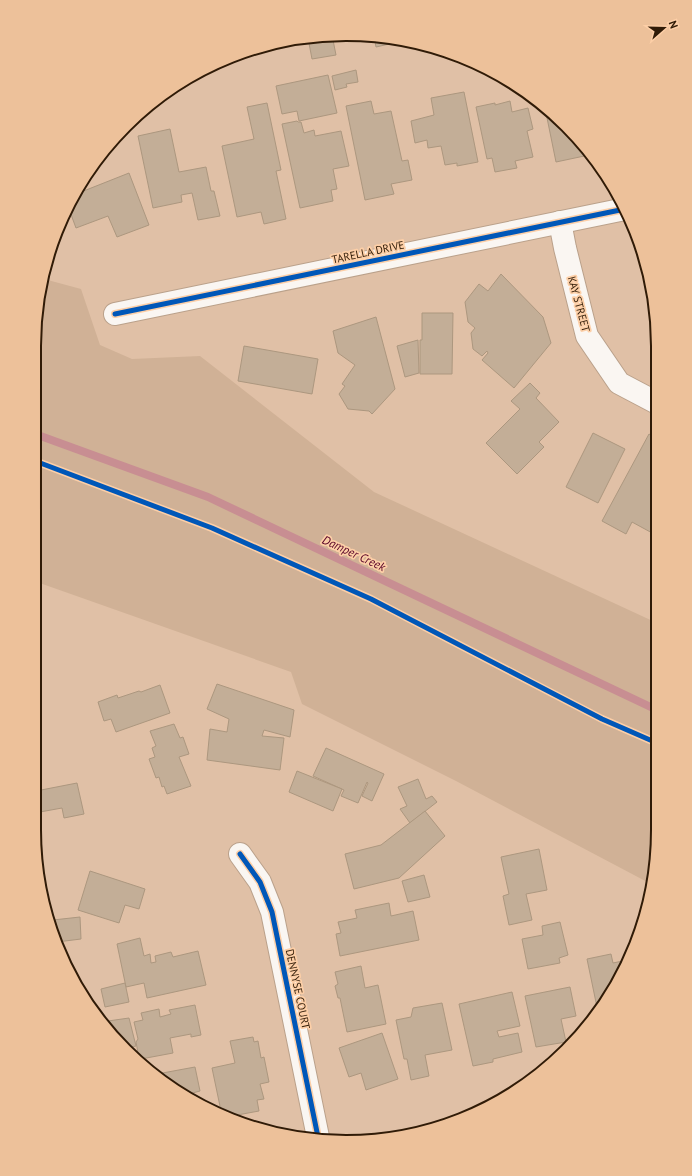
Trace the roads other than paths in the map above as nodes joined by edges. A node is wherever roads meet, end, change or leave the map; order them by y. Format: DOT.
graph roads {
  1 [pos="619,210"];
  2 [pos="560,222"];
  3 [pos="115,314"];
  4 [pos="651,400"];
  5 [pos="240,854"];
  6 [pos="317,1133"];
  1 -- 2 [label="street, TARELLA DRIVE"];
  2 -- 3 [label="street, TARELLA DRIVE"];
  2 -- 4 [label="street, KAY STREET"];
  5 -- 6 [label="street, DENNYSE COURT"];
}
